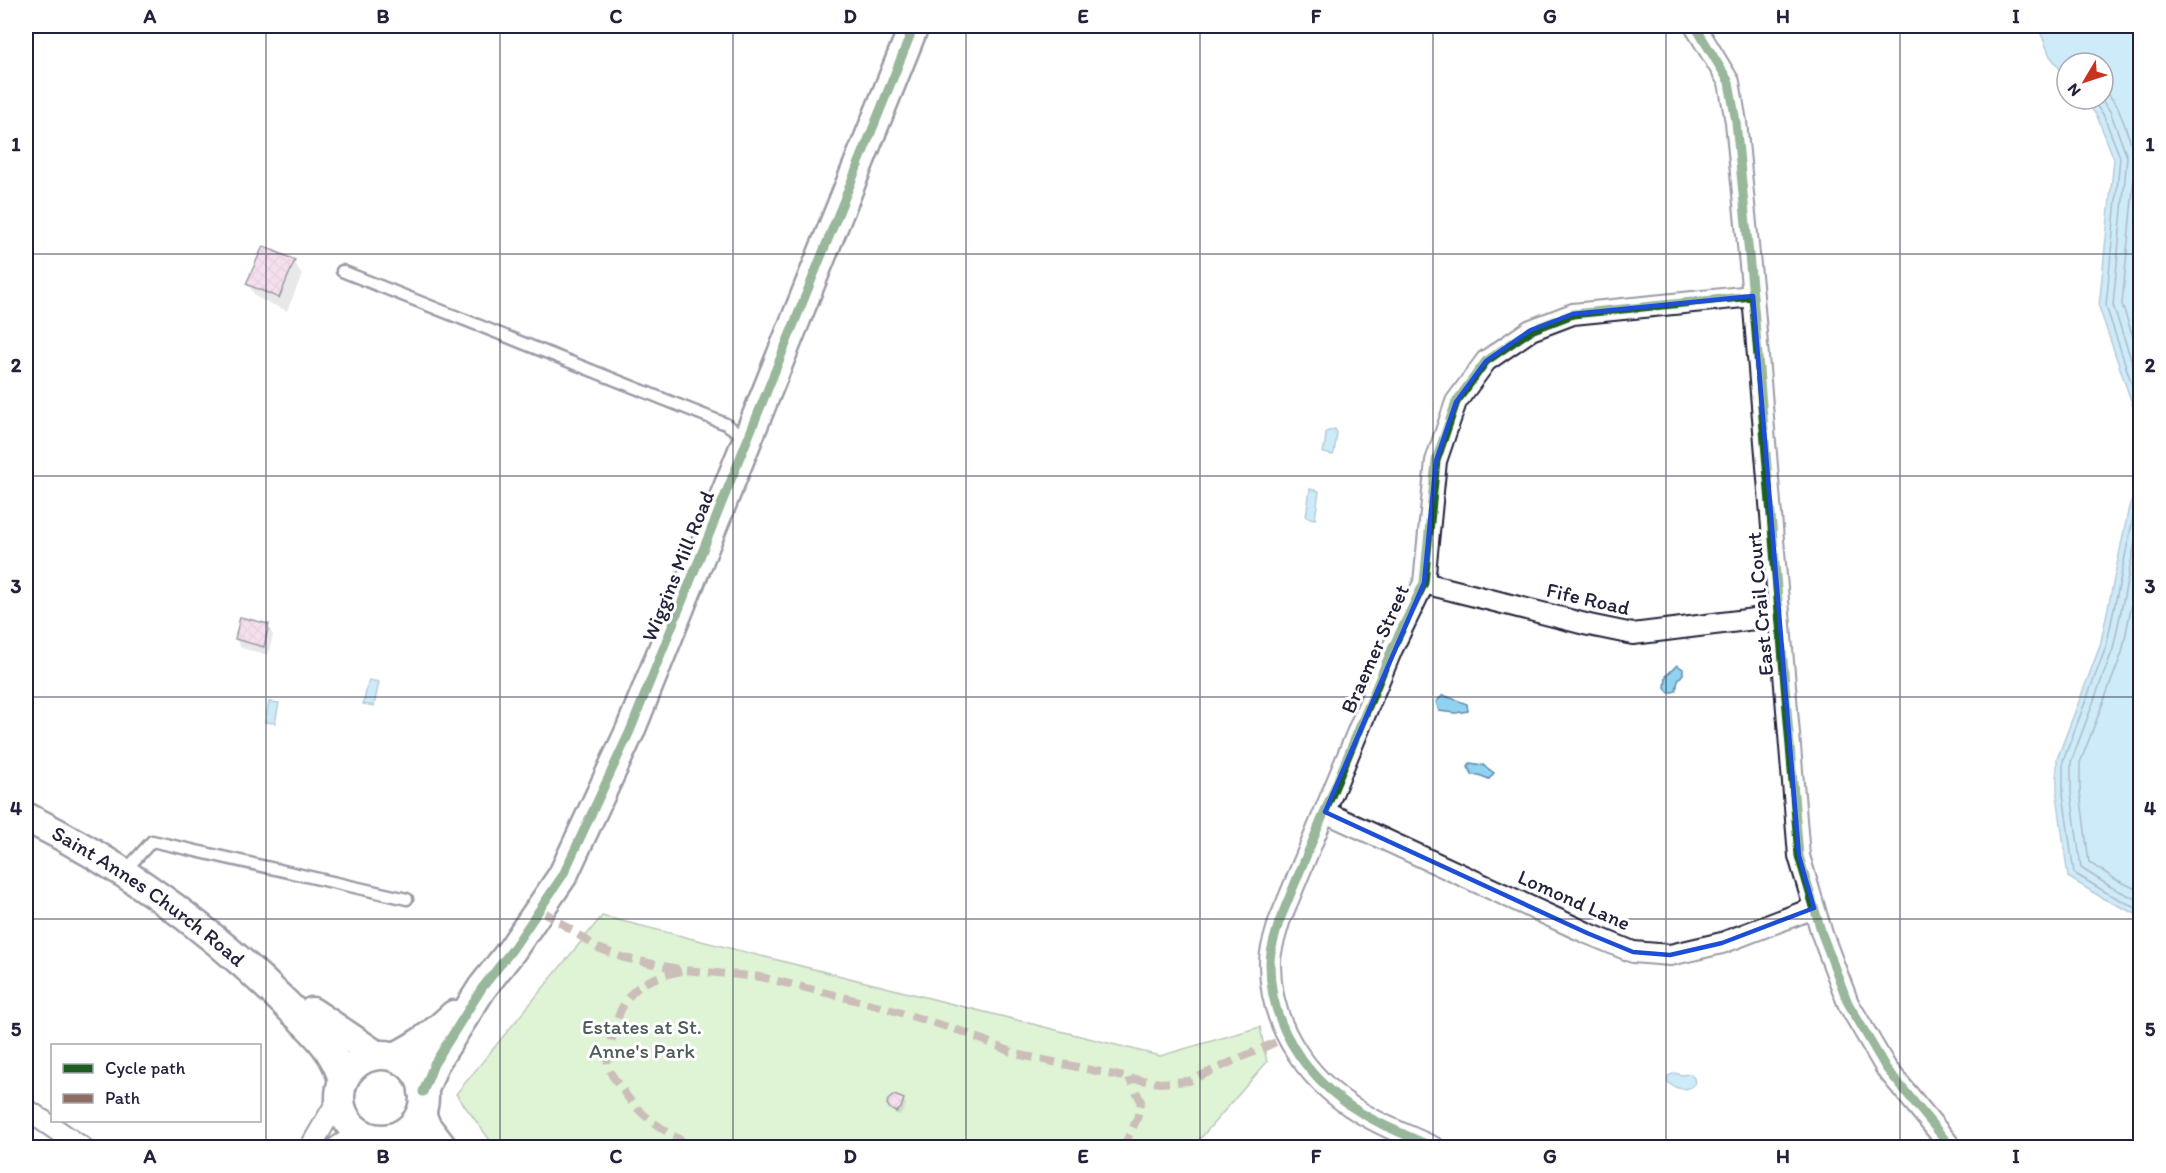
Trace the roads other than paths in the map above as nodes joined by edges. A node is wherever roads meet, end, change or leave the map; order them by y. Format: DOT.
graph roads {
  1 [pos="914,26"];
  2 [pos="1695,26"];
  3 [pos="342,271"];
  4 [pos="1753,297"];
  5 [pos="748,439"];
  6 [pos="1424,583"];
  7 [pos="1779,616"];
  8 [pos="1324,812"];
  9 [pos="26,818"];
  10 [pos="124,872"];
  11 [pos="407,899"];
  12 [pos="1814,908"];
  13 [pos="264,982"];
  14 [pos="482,988"];
  15 [pos="386,1056"];
  16 [pos="341,1089"];
  17 [pos="422,1103"];
  18 [pos="26,1109"];
  19 [pos="382,1141"];
  20 [pos="83,1148"];
  21 [pos="310,1148"];
  22 [pos="336,1148"];
  23 [pos="443,1148"];
  24 [pos="1435,1148"];
  25 [pos="1952,1148"];
  1 -- 5 [label="street, Wiggins Mill Road"];
  2 -- 4 [label="street, East Crail Court"];
  3 -- 5 [label="lane"];
  4 -- 6 [label="street, Braemer Street"];
  4 -- 7 [label="street, East Crail Court"];
  5 -- 14 [label="street, Wiggins Mill Road"];
  6 -- 7 [label="street, Fife Road"];
  6 -- 8 [label="street, Braemer Street"];
  7 -- 12 [label="street, East Crail Court"];
  8 -- 12 [label="street, Lomond Lane"];
  8 -- 24 [label="street, Braemer Street"];
  9 -- 10 [label="street, Saint Annes Church Road"];
  10 -- 11 [label="lane"];
  10 -- 13 [label="street, Saint Annes Church Road"];
  12 -- 25 [label="street, East Crail Court"];
  13 -- 15 [label="street, Saint Annes Church Road"];
  13 -- 16 [label="street, Saint Annes Church Road"];
  14 -- 15 [label="street, Wiggins Mill Road"];
  14 -- 17 [label="street, Wiggins Mill Road"];
  15 -- 16 [label="street"];
  15 -- 17 [label="street"];
  16 -- 19 [label="street"];
  16 -- 21 [label="street"];
  17 -- 19 [label="street"];
  17 -- 23 [label="street"];
  18 -- 20 [label="street"];
  19 -- 22 [label="street"];
}
